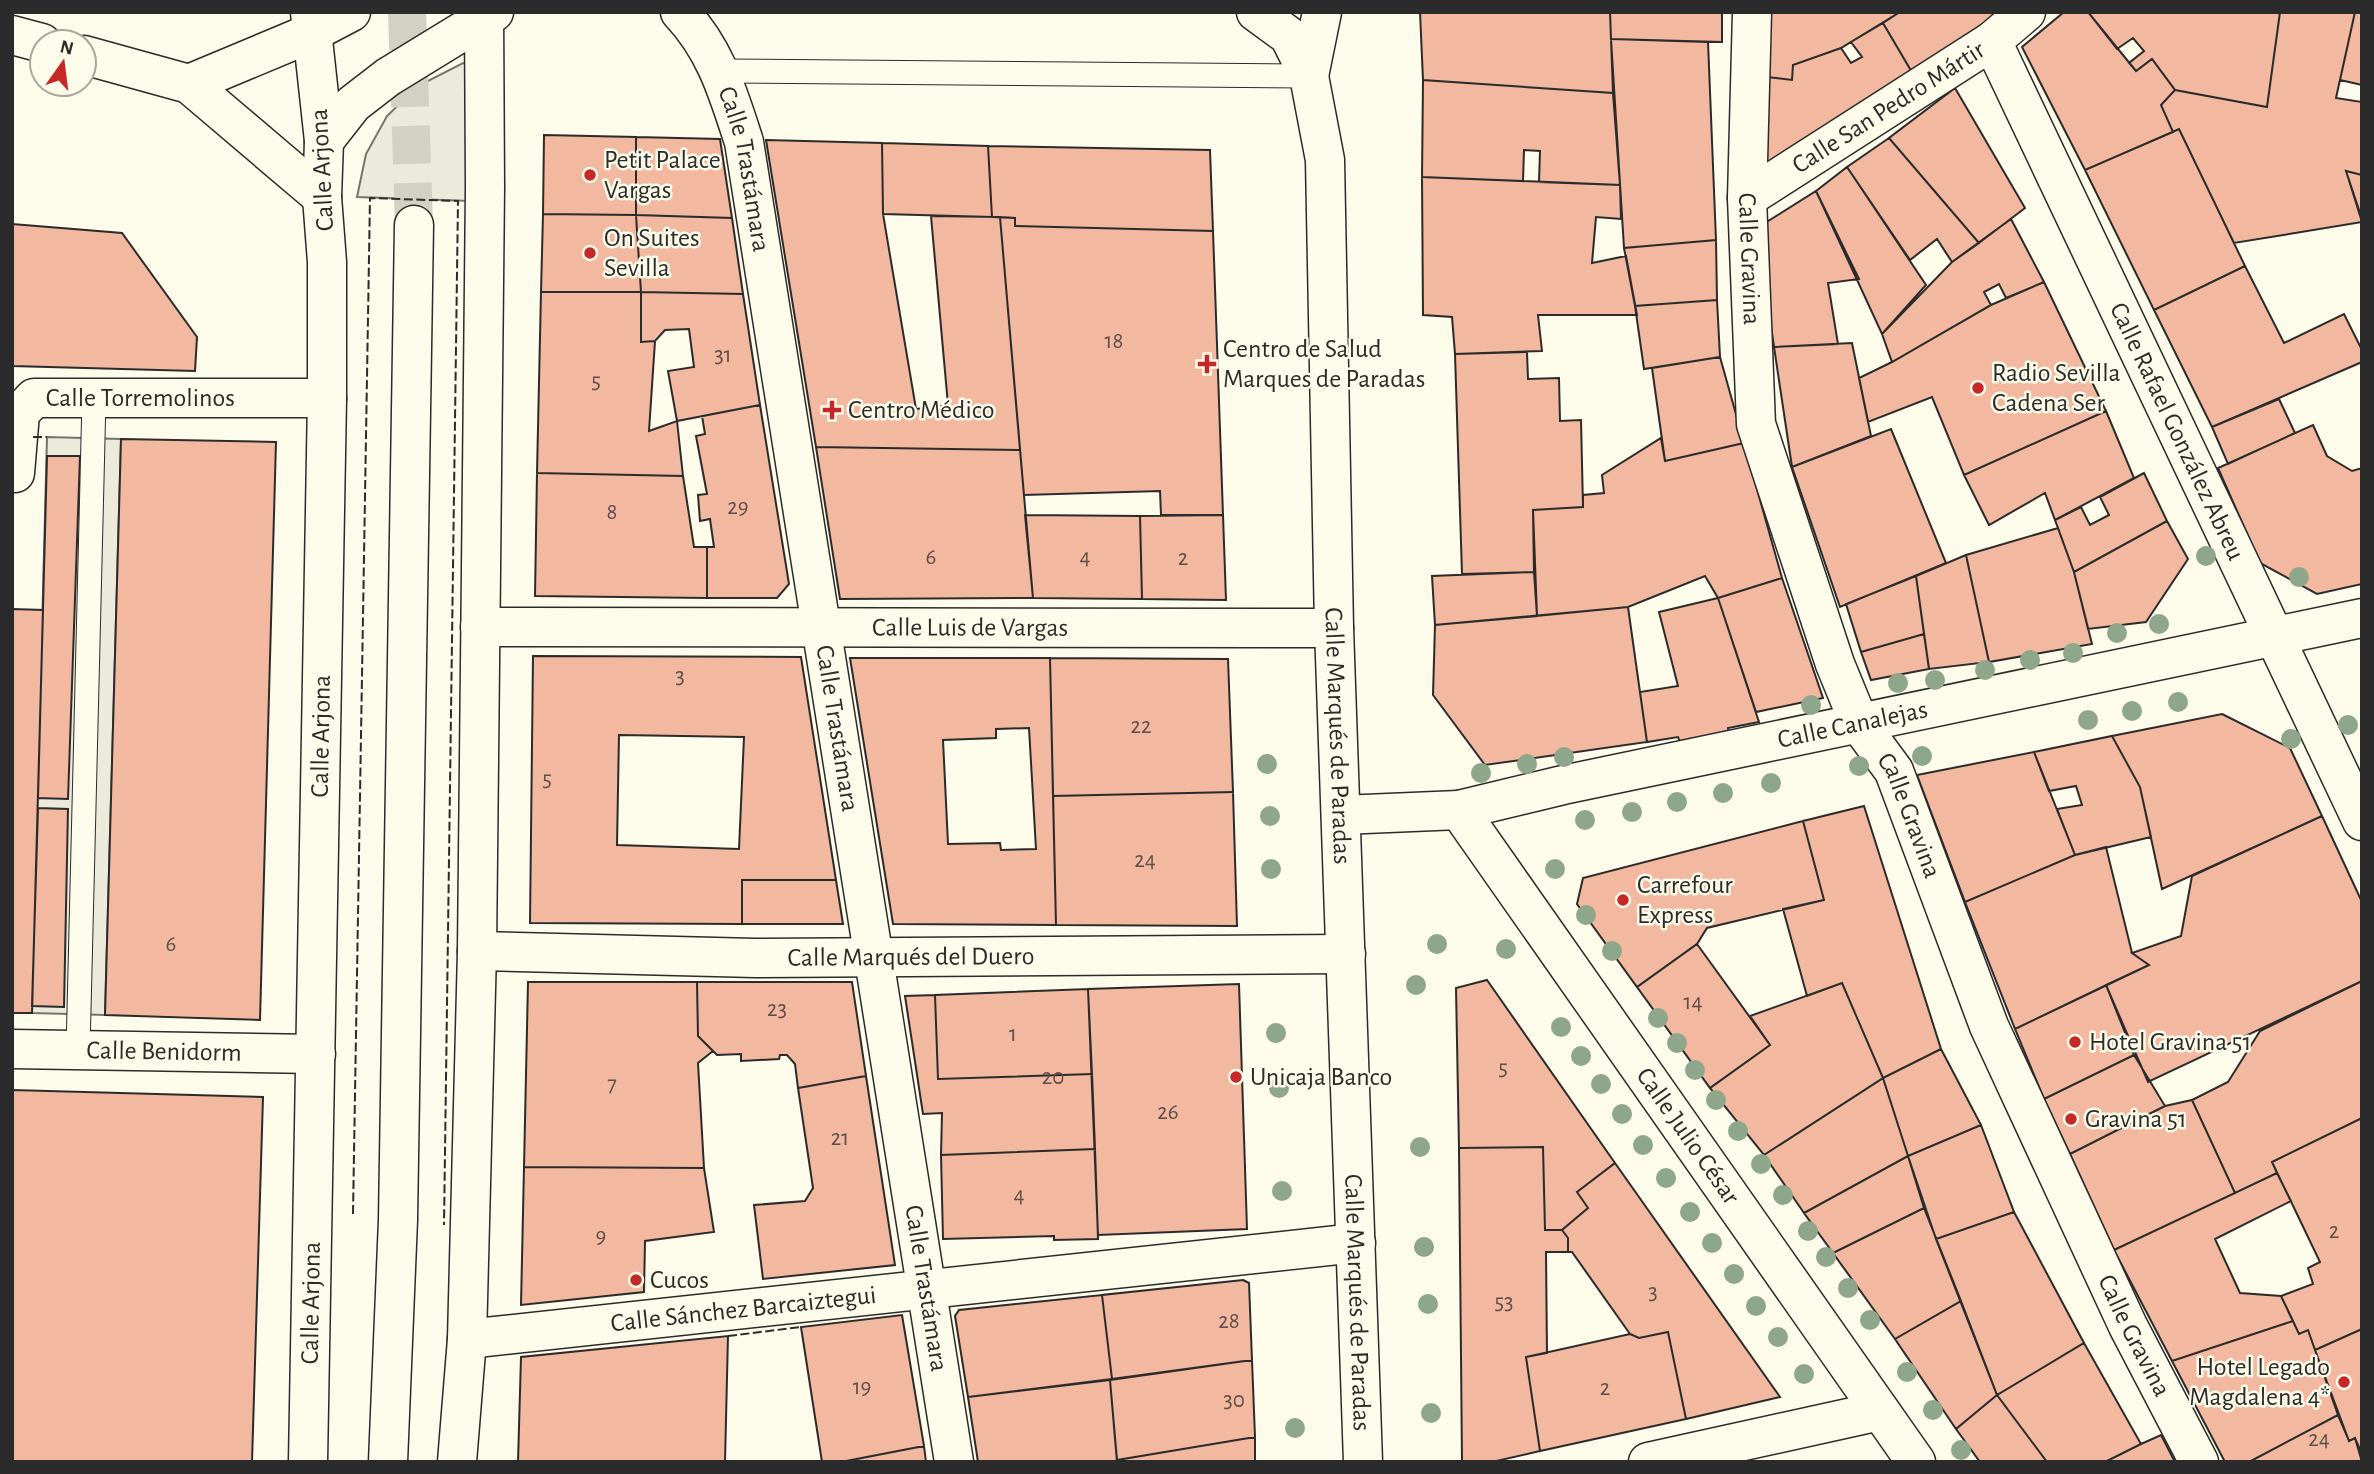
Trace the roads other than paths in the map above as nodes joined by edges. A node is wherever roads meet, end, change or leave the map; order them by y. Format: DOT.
graph roads {
  1 [pos="351,12"];
  2 [pos="680,12"];
  3 [pos="1256,12"];
  4 [pos="1322,12"];
  5 [pos="1752,12"];
  6 [pos="2026,12"];
  7 [pos="487,15"];
  8 [pos="311,22"];
  9 [pos="1992,41"];
  10 [pos="98,59"];
  11 [pos="722,72"];
  12 [pos="1309,76"];
  13 [pos="189,84"];
  14 [pos="324,141"];
  15 [pos="322,197"];
  16 [pos="1748,198"];
  17 [pos="414,225"];
  18 [pos="327,398"];
  19 [pos="94,399"];
  20 [pos="14,465"];
  21 [pos="2362,618"];
  22 [pos="480,627"];
  23 [pos="820,628"];
  24 [pos="1334,628"];
  25 [pos="2273,636"];
  26 [pos="1860,725"];
  27 [pos="1459,810"];
  28 [pos="1340,815"];
  29 [pos="2362,821"];
  30 [pos="477,951"];
  31 [pos="1346,954"];
  32 [pos="872,957"];
  33 [pos="12,1049"];
  34 [pos="78,1051"];
  35 [pos="316,1054"];
  36 [pos="1356,1243"];
  37 [pos="925,1290"];
  38 [pos="467,1339"];
  39 [pos="1880,1411"];
  40 [pos="308,1462"];
  41 [pos="388,1462"];
  42 [pos="457,1462"];
  43 [pos="954,1462"];
  44 [pos="1363,1462"];
  45 [pos="1647,1462"];
  46 [pos="1916,1462"];
  47 [pos="2199,1462"];
  1 -- 8 [label="street"];
  2 -- 11 [label="street, Calle Trastámara"];
  3 -- 12 [label="street"];
  4 -- 12 [label="street, Calle Marqués de Paradas"];
  5 -- 16 [label="street, Calle Gravina"];
  6 -- 9 [label="street, Calle San Pedro Mártir"];
  7 -- 14 [label="street"];
  7 -- 22 [label="street"];
  8 -- 13 [label="street"];
  8 -- 14 [label="street, Calle Arjona"];
  9 -- 16 [label="street, Calle San Pedro Mártir"];
  9 -- 25 [label="street, Calle Rafael González Abreu"];
  10 -- 13 [label="street"];
  11 -- 12 [label="lane"];
  11 -- 23 [label="street, Calle Trastámara"];
  12 -- 24 [label="street, Calle Marqués de Paradas"];
  13 -- 15 [label="street"];
  14 -- 15 [label="street, Calle Arjona"];
  15 -- 18 [label="street, Calle Arjona"];
  16 -- 26 [label="street, Calle Gravina"];
  17 -- 41 [label="street"];
  18 -- 19 [label="street, Calle Torremolinos"];
  18 -- 35 [label="street, Calle Arjona"];
  19 -- 20 [label="street, Calle Torremolinos"];
  19 -- 34 [label="lane"];
  21 -- 25 [label="street, Calle Canalejas"];
  22 -- 23 [label="street, Calle Luis de Vargas"];
  22 -- 30 [label="street"];
  23 -- 24 [label="street, Calle Luis de Vargas"];
  23 -- 32 [label="street, Calle Trastámara"];
  24 -- 28 [label="street, Calle Marqués de Paradas"];
  25 -- 26 [label="street, Calle Canalejas"];
  25 -- 29 [label="street, Calle Rafael González Abreu"];
  26 -- 27 [label="street, Calle Canalejas"];
  26 -- 47 [label="street, Calle Gravina"];
  27 -- 28 [label="street, Calle Canalejas"];
  27 -- 39 [label="street, Calle Julio César"];
  28 -- 31 [label="street, Calle Marqués de Paradas"];
  30 -- 32 [label="street, Calle Marqués del Duero"];
  30 -- 38 [label="street"];
  31 -- 32 [label="street, Calle Marqués del Duero"];
  31 -- 36 [label="street, Calle Marqués de Paradas"];
  32 -- 37 [label="street, Calle Trastámara"];
  33 -- 34 [label="street, Calle Benidorm"];
  34 -- 35 [label="street, Calle Benidorm"];
  35 -- 40 [label="street, Calle Arjona"];
  36 -- 37 [label="street, Calle Sánchez Barcaiztegui"];
  36 -- 44 [label="street, Calle Marqués de Paradas"];
  37 -- 38 [label="street, Calle Sánchez Barcaiztegui"];
  37 -- 43 [label="street, Calle Trastámara"];
  38 -- 42 [label="street"];
  39 -- 45 [label="street"];
  39 -- 46 [label="street, Calle Julio César"];
}
